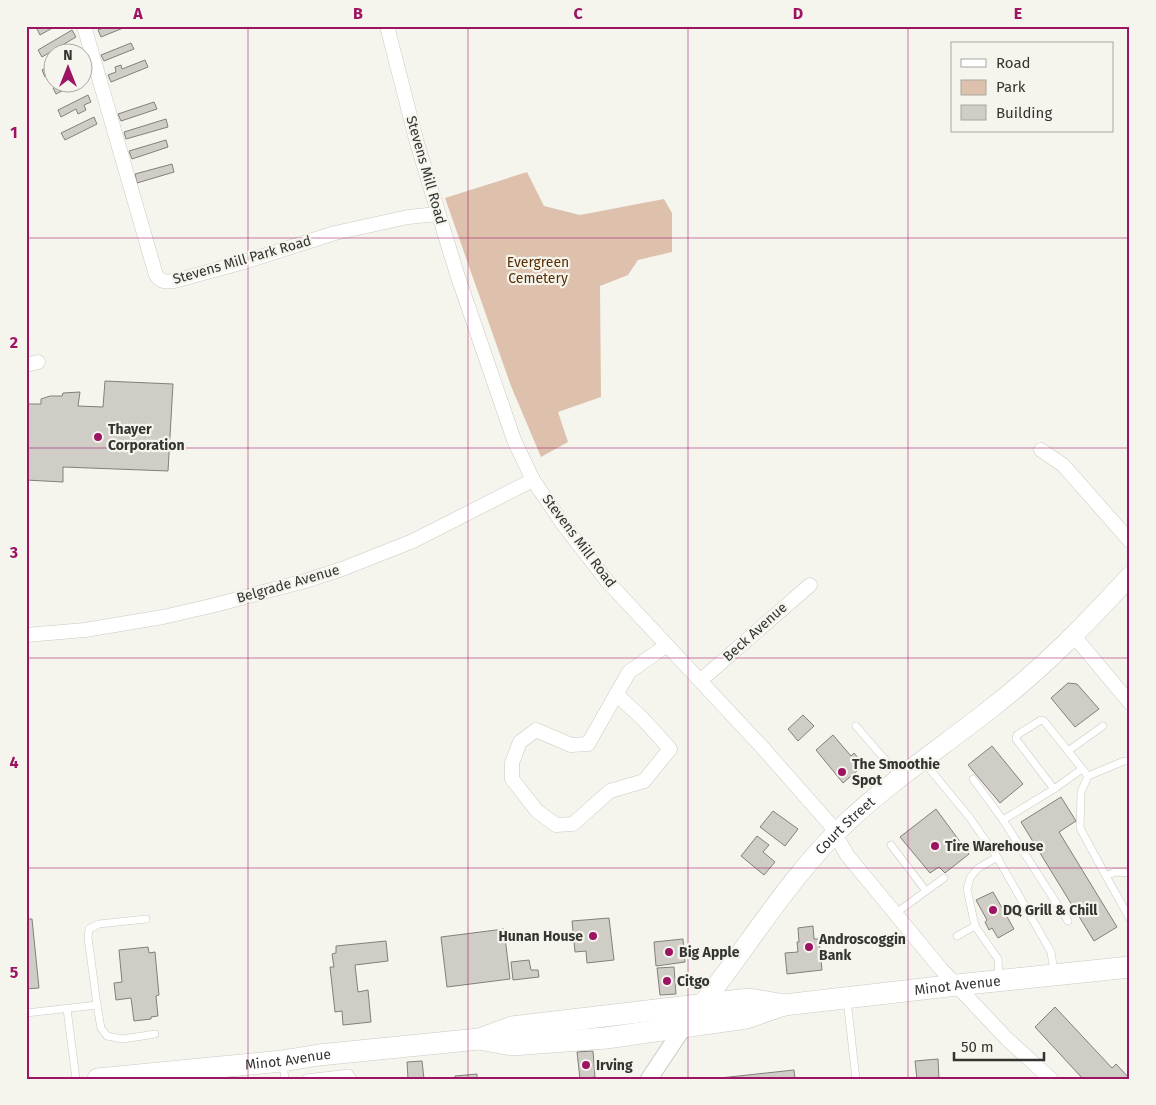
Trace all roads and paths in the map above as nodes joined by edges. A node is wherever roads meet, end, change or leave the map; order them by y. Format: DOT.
graph roads {
  1 [pos="84,26"];
  2 [pos="387,26"];
  3 [pos="438,214"];
  4 [pos="1041,450"];
  5 [pos="533,480"];
  6 [pos="1130,541"];
  7 [pos="1130,576"];
  8 [pos="810,584"];
  9 [pos="26,635"];
  10 [pos="1074,636"];
  11 [pos="667,645"];
  12 [pos="701,680"];
  13 [pos="616,694"];
  14 [pos="1130,703"];
  15 [pos="856,726"];
  16 [pos="1103,726"];
  17 [pos="1068,751"];
  18 [pos="923,761"];
  19 [pos="1130,761"];
  20 [pos="1082,769"];
  21 [pos="1088,776"];
  22 [pos="901,778"];
  23 [pos="973,779"];
  24 [pos="1054,789"];
  25 [pos="1004,820"];
  26 [pos="836,835"];
  27 [pos="891,845"];
  28 [pos="997,857"];
  29 [pos="1130,873"];
  30 [pos="1106,876"];
  31 [pos="944,878"];
  32 [pos="926,891"];
  33 [pos="896,913"];
  34 [pos="146,919"];
  35 [pos="1130,920"];
  36 [pos="1068,921"];
  37 [pos="975,926"];
  38 [pos="957,936"];
  39 [pos="1130,968"];
  40 [pos="1054,975"];
  41 [pos="999,980"];
  42 [pos="957,984"];
  43 [pos="846,997"];
  44 [pos="97,1004"];
  45 [pos="784,1004"];
  46 [pos="701,1005"];
  47 [pos="67,1008"];
  48 [pos="26,1013"];
  49 [pos="682,1028"];
  50 [pos="155,1034"];
  51 [pos="479,1039"];
  52 [pos="284,1070"];
  53 [pos="123,1077"];
  54 [pos="306,1078"];
  55 [pos="76,1079"];
  56 [pos="98,1079"];
  57 [pos="353,1079"];
  58 [pos="649,1079"];
  59 [pos="856,1079"];
  60 [pos="1051,1079"];
  1 -- 3 [label="street, Stevens Mill Park Road"];
  2 -- 3 [label="street, Stevens Mill Road"];
  3 -- 5 [label="street, Stevens Mill Road"];
  4 -- 6 [label="street"];
  5 -- 9 [label="street, Belgrade Avenue"];
  5 -- 11 [label="street, Stevens Mill Road"];
  7 -- 10 [label="main road, Court Street"];
  8 -- 12 [label="street, Beck Avenue"];
  10 -- 14 [label="street"];
  10 -- 18 [label="main road, Court Street"];
  11 -- 12 [label="street, Stevens Mill Road"];
  11 -- 13 [label="street"];
  12 -- 26 [label="street, Stevens Mill Road"];
  13 -- 13 [label="street"];
  15 -- 22 [label="lane"];
  16 -- 17 [label="lane"];
  17 -- 20 [label="lane"];
  17 -- 24 [label="lane"];
  18 -- 22 [label="main road, Court Street"];
  18 -- 28 [label="lane"];
  19 -- 21 [label="lane"];
  20 -- 21 [label="lane"];
  20 -- 24 [label="lane"];
  21 -- 30 [label="lane"];
  22 -- 26 [label="main road, Court Street"];
  23 -- 25 [label="lane"];
  24 -- 25 [label="lane"];
  25 -- 36 [label="lane"];
  26 -- 33 [label="street, Stevens Mill Road"];
  26 -- 46 [label="main road, Court Street"];
  27 -- 32 [label="lane"];
  28 -- 37 [label="lane"];
  28 -- 40 [label="lane"];
  29 -- 30 [label="lane"];
  30 -- 35 [label="lane"];
  31 -- 32 [label="lane"];
  32 -- 33 [label="lane"];
  33 -- 42 [label="street, Stevens Mill Road"];
  34 -- 44 [label="lane"];
  37 -- 38 [label="lane"];
  37 -- 41 [label="lane"];
  39 -- 40 [label="main road, Minot Avenue"];
  40 -- 41 [label="main road, Minot Avenue"];
  41 -- 42 [label="main road, Minot Avenue"];
  42 -- 43 [label="main road, Minot Avenue"];
  42 -- 60 [label="street, Stevens Mill Road"];
  43 -- 45 [label="main road, Minot Avenue"];
  43 -- 59 [label="lane"];
  44 -- 47 [label="lane"];
  44 -- 50 [label="lane"];
  45 -- 46 [label="main road, Minot Avenue"];
  45 -- 49 [label="main road, Minot Avenue"];
  46 -- 49 [label="main road, Court Street"];
  46 -- 51 [label="main road, Minot Avenue"];
  47 -- 48 [label="lane"];
  47 -- 55 [label="lane"];
  49 -- 51 [label="main road, Minot Avenue"];
  49 -- 58 [label="street"];
  51 -- 52 [label="main road, Minot Avenue"];
  52 -- 53 [label="main road, Minot Avenue"];
  53 -- 56 [label="main road, Minot Avenue"];
  54 -- 57 [label="lane"];
}
